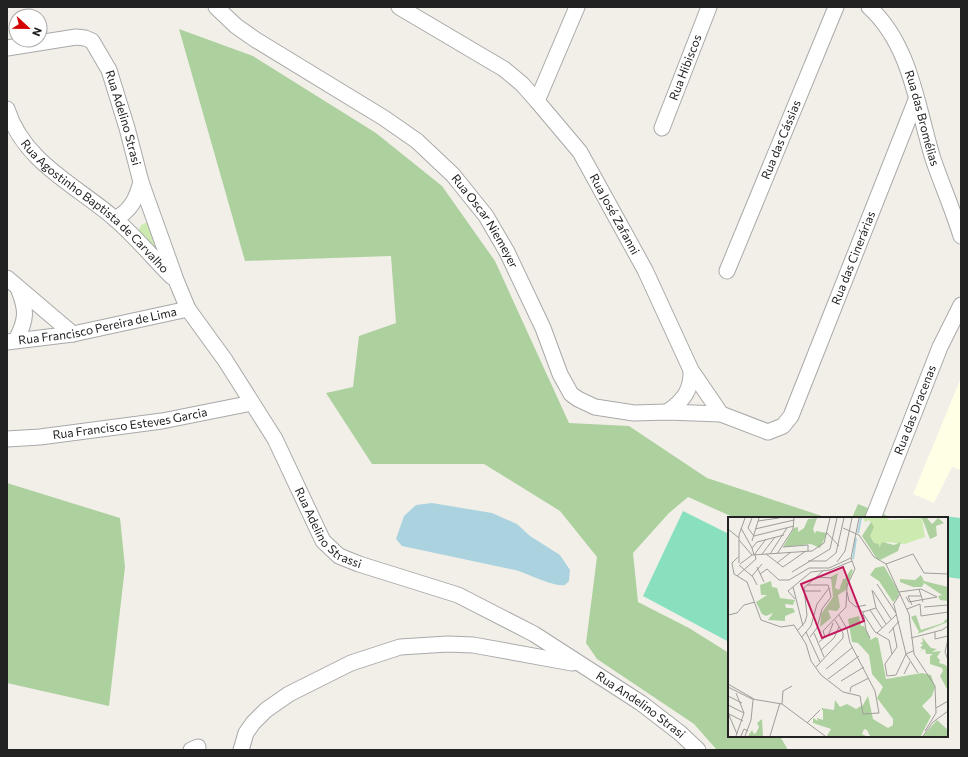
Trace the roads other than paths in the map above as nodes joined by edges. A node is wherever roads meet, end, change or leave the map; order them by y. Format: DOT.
graph roads {
  1 [pos="216,7"];
  2 [pos="399,7"];
  3 [pos="577,7"];
  4 [pos="709,7"];
  5 [pos="836,7"];
  6 [pos="869,7"];
  7 [pos="229,13"];
  8 [pos="7,48"];
  9 [pos="916,100"];
  10 [pos="537,101"];
  11 [pos="7,109"];
  12 [pos="662,128"];
  13 [pos="141,182"];
  14 [pos="115,219"];
  15 [pos="961,236"];
  16 [pos="727,272"];
  17 [pos="176,280"];
  18 [pos="12,282"];
  19 [pos="961,305"];
  20 [pos="188,309"];
  21 [pos="73,334"];
  22 [pos="12,341"];
  23 [pos="691,370"];
  24 [pos="252,403"];
  25 [pos="667,412"];
  26 [pos="721,414"];
  27 [pos="7,439"];
  28 [pos="873,517"];
  29 [pos="579,665"];
  30 [pos="241,750"];
  31 [pos="698,750"];
  1 -- 7 [label="street, Rua Oscar Niemeyer"];
  2 -- 10 [label="street, Rua José Zafanni"];
  3 -- 10 [label="street"];
  4 -- 12 [label="street, Rua Hibiscos"];
  5 -- 16 [label="street, Rua das Cássias"];
  6 -- 9 [label="street, Rua das Bromélias"];
  7 -- 25 [label="street, Rua Oscar Niemeyer"];
  8 -- 13 [label="street, Rua Adelino Strasi"];
  9 -- 15 [label="street, Rua das Bromélias"];
  9 -- 26 [label="street, Rua das Cinerárias"];
  10 -- 23 [label="street, Rua José Zafanni"];
  11 -- 14 [label="street, Rua Agostinho Baptista de Carvalho"];
  13 -- 14 [label="street"];
  13 -- 17 [label="street, Rua Adelino Strasi"];
  14 -- 17 [label="street, Rua Agostinho Baptista de Carvalho"];
  17 -- 20 [label="street, Rua Adelino Strassi"];
  18 -- 21 [label="street"];
  18 -- 22 [label="street"];
  19 -- 28 [label="street, Rua das Dracenas"];
  20 -- 21 [label="street, Rua Francisco Pereira de Lima"];
  20 -- 24 [label="street, Rua Adelino Strassi"];
  21 -- 22 [label="street, Rua Francisco Pereira de Lima"];
  23 -- 25 [label="street"];
  23 -- 26 [label="street, Rua José Zafanni"];
  24 -- 27 [label="street, Rua Francisco Esteves Garcia"];
  24 -- 29 [label="street, Rua Adelino Strassi"];
  25 -- 26 [label="street, Rua Oscar Niemeyer"];
  29 -- 30 [label="street"];
  29 -- 31 [label="street, Rua Andelino Strasi"];
}
